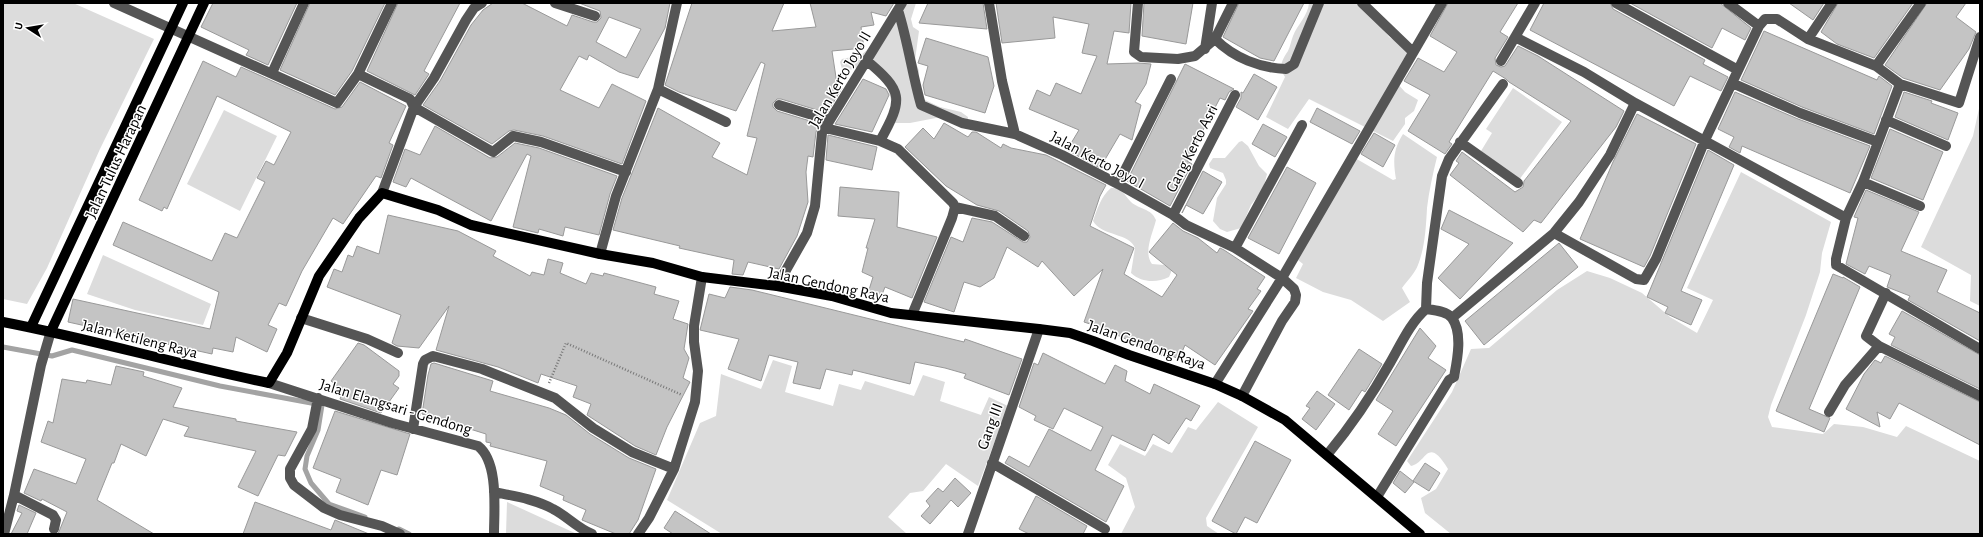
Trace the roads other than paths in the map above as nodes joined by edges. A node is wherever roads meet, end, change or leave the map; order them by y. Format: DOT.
graph roads {
  1 [pos="114,3"];
  2 [pos="183,3"];
  3 [pos="204,3"];
  4 [pos="304,3"];
  5 [pos="392,3"];
  6 [pos="482,3"];
  7 [pos="555,3"];
  8 [pos="677,3"];
  9 [pos="989,3"];
  10 [pos="1138,3"];
  11 [pos="1212,3"];
  12 [pos="1233,3"];
  13 [pos="1319,3"];
  14 [pos="1362,3"];
  15 [pos="1442,3"];
  16 [pos="1535,3"];
  17 [pos="1616,3"];
  18 [pos="1728,3"];
  19 [pos="1832,3"];
  20 [pos="1921,3"];
  21 [pos="900,6"];
  22 [pos="1742,7"];
  23 [pos="595,16"];
  24 [pos="1759,26"];
  25 [pos="171,29"];
  26 [pos="1515,37"];
  27 [pos="1980,37"];
  28 [pos="189,38"];
  29 [pos="1216,39"];
  30 [pos="1808,39"];
  31 [pos="1205,49"];
  32 [pos="1413,52"];
  33 [pos="866,60"];
  34 [pos="1501,61"];
  35 [pos="1876,66"];
  36 [pos="1738,70"];
  37 [pos="272,73"];
  38 [pos="358,74"];
  39 [pos="1171,79"];
  40 [pos="1732,83"];
  41 [pos="1503,84"];
  42 [pos="1900,84"];
  43 [pos="658,89"];
  44 [pos="1235,95"];
  45 [pos="1635,103"];
  46 [pos="779,105"];
  47 [pos="414,107"];
  48 [pos="1886,120"];
  49 [pos="726,122"];
  50 [pos="827,124"];
  51 [pos="1302,125"];
  52 [pos="1015,134"];
  53 [pos="1705,140"];
  54 [pos="880,141"];
  55 [pos="1460,142"];
  56 [pos="1878,142"];
  57 [pos="1946,146"];
  58 [pos="626,172"];
  59 [pos="1863,182"];
  60 [pos="1518,183"];
  61 [pos="1118,184"];
  62 [pos="382,192"];
  63 [pos="1920,206"];
  64 [pos="955,207"];
  65 [pos="1173,216"];
  66 [pos="1846,218"];
  67 [pos="1554,233"];
  68 [pos="1024,236"];
  69 [pos="1235,248"];
  70 [pos="600,254"];
  71 [pos="702,277"];
  72 [pos="1282,278"];
  73 [pos="777,286"];
  74 [pos="1886,293"];
  75 [pos="1426,309"];
  76 [pos="912,315"];
  77 [pos="301,318"];
  78 [pos="1452,318"];
  79 [pos="3,322"];
  80 [pos="31,327"];
  81 [pos="1039,329"];
  82 [pos="51,331"];
  83 [pos="1879,346"];
  84 [pos="1980,349"];
  85 [pos="398,353"];
  86 [pos="269,383"];
  87 [pos="1215,384"];
  88 [pos="1242,396"];
  89 [pos="1980,396"];
  90 [pos="317,402"];
  91 [pos="1829,412"];
  92 [pos="413,428"];
  93 [pos="1327,454"];
  94 [pos="992,463"];
  95 [pos="674,469"];
  96 [pos="494,492"];
  97 [pos="14,495"];
  98 [pos="1376,497"];
  99 [pos="54,529"];
  100 [pos="1105,529"];
  101 [pos="4,534"];
  102 [pos="400,534"];
  103 [pos="494,534"];
  104 [pos="592,534"];
  105 [pos="638,534"];
  106 [pos="968,534"];
  107 [pos="1420,534"];
  1 -- 25 [label="street"];
  2 -- 25 [label="main road, Jalan Tulus Harapan"];
  3 -- 28 [label="main road, Jalan Tulus Harapan"];
  4 -- 37 [label="street"];
  5 -- 38 [label="street"];
  6 -- 47 [label="street"];
  7 -- 23 [label="street"];
  8 -- 43 [label="street"];
  9 -- 52 [label="street"];
  10 -- 31 [label="street"];
  11 -- 31 [label="street"];
  12 -- 29 [label="street"];
  13 -- 29 [label="street"];
  14 -- 32 [label="street"];
  15 -- 32 [label="street"];
  16 -- 26 [label="street"];
  17 -- 36 [label="street"];
  18 -- 22 [label="street"];
  19 -- 30 [label="street"];
  20 -- 35 [label="street"];
  21 -- 33 [label="street, Jalan Kerto Joyo II"];
  21 -- 52 [label="street, Jalan Kerto Joyo I"];
  22 -- 24 [label="street"];
  24 -- 30 [label="street"];
  24 -- 36 [label="street"];
  25 -- 28 [label="street"];
  25 -- 80 [label="main road, Jalan Tulus Harapan"];
  26 -- 34 [label="street"];
  26 -- 45 [label="street"];
  27 -- 42 [label="street"];
  28 -- 37 [label="street"];
  28 -- 82 [label="main road, Jalan Tulus Harapan"];
  29 -- 31 [label="street"];
  30 -- 35 [label="street"];
  32 -- 72 [label="street"];
  33 -- 50 [label="street, Jalan Kerto Joyo II"];
  33 -- 54 [label="street"];
  35 -- 42 [label="street"];
  36 -- 40 [label="street"];
  37 -- 38 [label="street"];
  38 -- 47 [label="street"];
  39 -- 61 [label="street"];
  40 -- 53 [label="street"];
  40 -- 56 [label="street"];
  41 -- 55 [label="street"];
  42 -- 48 [label="street"];
  43 -- 49 [label="street"];
  43 -- 58 [label="street"];
  44 -- 65 [label="street, Gang Kerto Asri"];
  45 -- 53 [label="street"];
  45 -- 67 [label="street"];
  46 -- 50 [label="street"];
  47 -- 58 [label="street"];
  47 -- 62 [label="street"];
  48 -- 56 [label="street"];
  48 -- 57 [label="street"];
  50 -- 54 [label="street"];
  50 -- 73 [label="street, Jalan Kerto Joyo II"];
  51 -- 69 [label="street"];
  52 -- 61 [label="street, Jalan Kerto Joyo I"];
  53 -- 66 [label="street"];
  53 -- 67 [label="street"];
  54 -- 64 [label="street"];
  55 -- 60 [label="street"];
  55 -- 75 [label="street"];
  56 -- 59 [label="street"];
  58 -- 70 [label="street"];
  59 -- 63 [label="street"];
  59 -- 66 [label="street"];
  61 -- 65 [label="street, Jalan Kerto Joyo I"];
  62 -- 70 [label="main road, Jalan Gendong Raya"];
  62 -- 77 [label="main road"];
  64 -- 68 [label="street"];
  64 -- 76 [label="street"];
  65 -- 69 [label="street, Jalan Kerto Joyo I"];
  66 -- 74 [label="street"];
  67 -- 78 [label="street"];
  69 -- 72 [label="street, Jalan Kerto Joyo I"];
  70 -- 71 [label="main road, Jalan Gendong Raya"];
  71 -- 73 [label="main road, Jalan Gendong Raya"];
  71 -- 95 [label="street"];
  72 -- 87 [label="street"];
  72 -- 88 [label="street, Jalan Kerto Joyo I"];
  73 -- 76 [label="main road, Jalan Gendong Raya"];
  74 -- 83 [label="street"];
  74 -- 84 [label="street"];
  75 -- 78 [label="street"];
  75 -- 93 [label="street"];
  76 -- 81 [label="main road, Jalan Gendong Raya"];
  77 -- 85 [label="street"];
  77 -- 86 [label="main road"];
  78 -- 98 [label="street"];
  79 -- 80 [label="main road, Jalan Ketileng Raya"];
  80 -- 82 [label="main road, Jalan Ketileng Raya"];
  81 -- 87 [label="main road, Jalan Gendong Raya"];
  81 -- 94 [label="street, Gang III"];
  82 -- 86 [label="main road, Jalan Ketileng Raya"];
  82 -- 97 [label="street"];
  83 -- 89 [label="street"];
  83 -- 91 [label="street"];
  86 -- 90 [label="street, Jalan Elangsari - Gendong"];
  87 -- 88 [label="main road, Jalan Gendong Raya"];
  88 -- 93 [label="main road, Jalan Gendong Raya"];
  90 -- 92 [label="street, Jalan Elangsari - Gendong"];
  90 -- 102 [label="street"];
  92 -- 95 [label="street"];
  92 -- 96 [label="street, Jalan Elangsari - Gendong"];
  93 -- 98 [label="main road, Jalan Gendong Raya"];
  94 -- 100 [label="street"];
  94 -- 106 [label="street, Gang III"];
  95 -- 105 [label="street"];
  96 -- 103 [label="street"];
  96 -- 104 [label="street"];
  97 -- 99 [label="street"];
  97 -- 101 [label="street"];
  98 -- 107 [label="main road, Jalan Gendong Raya"];
}
